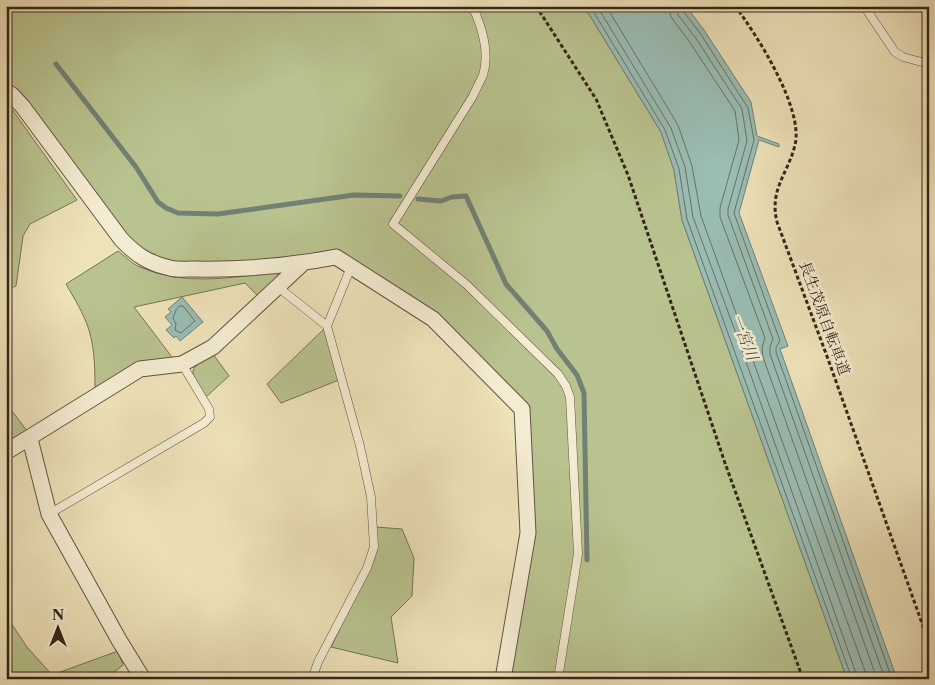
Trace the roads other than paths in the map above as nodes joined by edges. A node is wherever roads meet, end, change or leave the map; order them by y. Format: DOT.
graph roads {
  1 [pos="472,6"];
  2 [pos="864,6"];
  3 [pos="929,64"];
  4 [pos="6,91"];
  5 [pos="302,264"];
  6 [pos="351,266"];
  7 [pos="278,287"];
  8 [pos="327,326"];
  9 [pos="182,364"];
  10 [pos="30,439"];
  11 [pos="6,452"];
  12 [pos="50,514"];
  13 [pos="143,679"];
  14 [pos="312,679"];
  15 [pos="503,679"];
  16 [pos="558,679"];
  1 -- 16 [label="lane"];
  2 -- 3 [label="lane"];
  4 -- 5 [label="street"];
  5 -- 6 [label="street"];
  5 -- 7 [label="street"];
  6 -- 8 [label="lane"];
  6 -- 15 [label="street"];
  7 -- 8 [label="lane"];
  7 -- 9 [label="street"];
  8 -- 14 [label="lane"];
  9 -- 10 [label="street"];
  9 -- 12 [label="lane"];
  10 -- 11 [label="street"];
  10 -- 12 [label="street"];
  12 -- 13 [label="street"];
}
